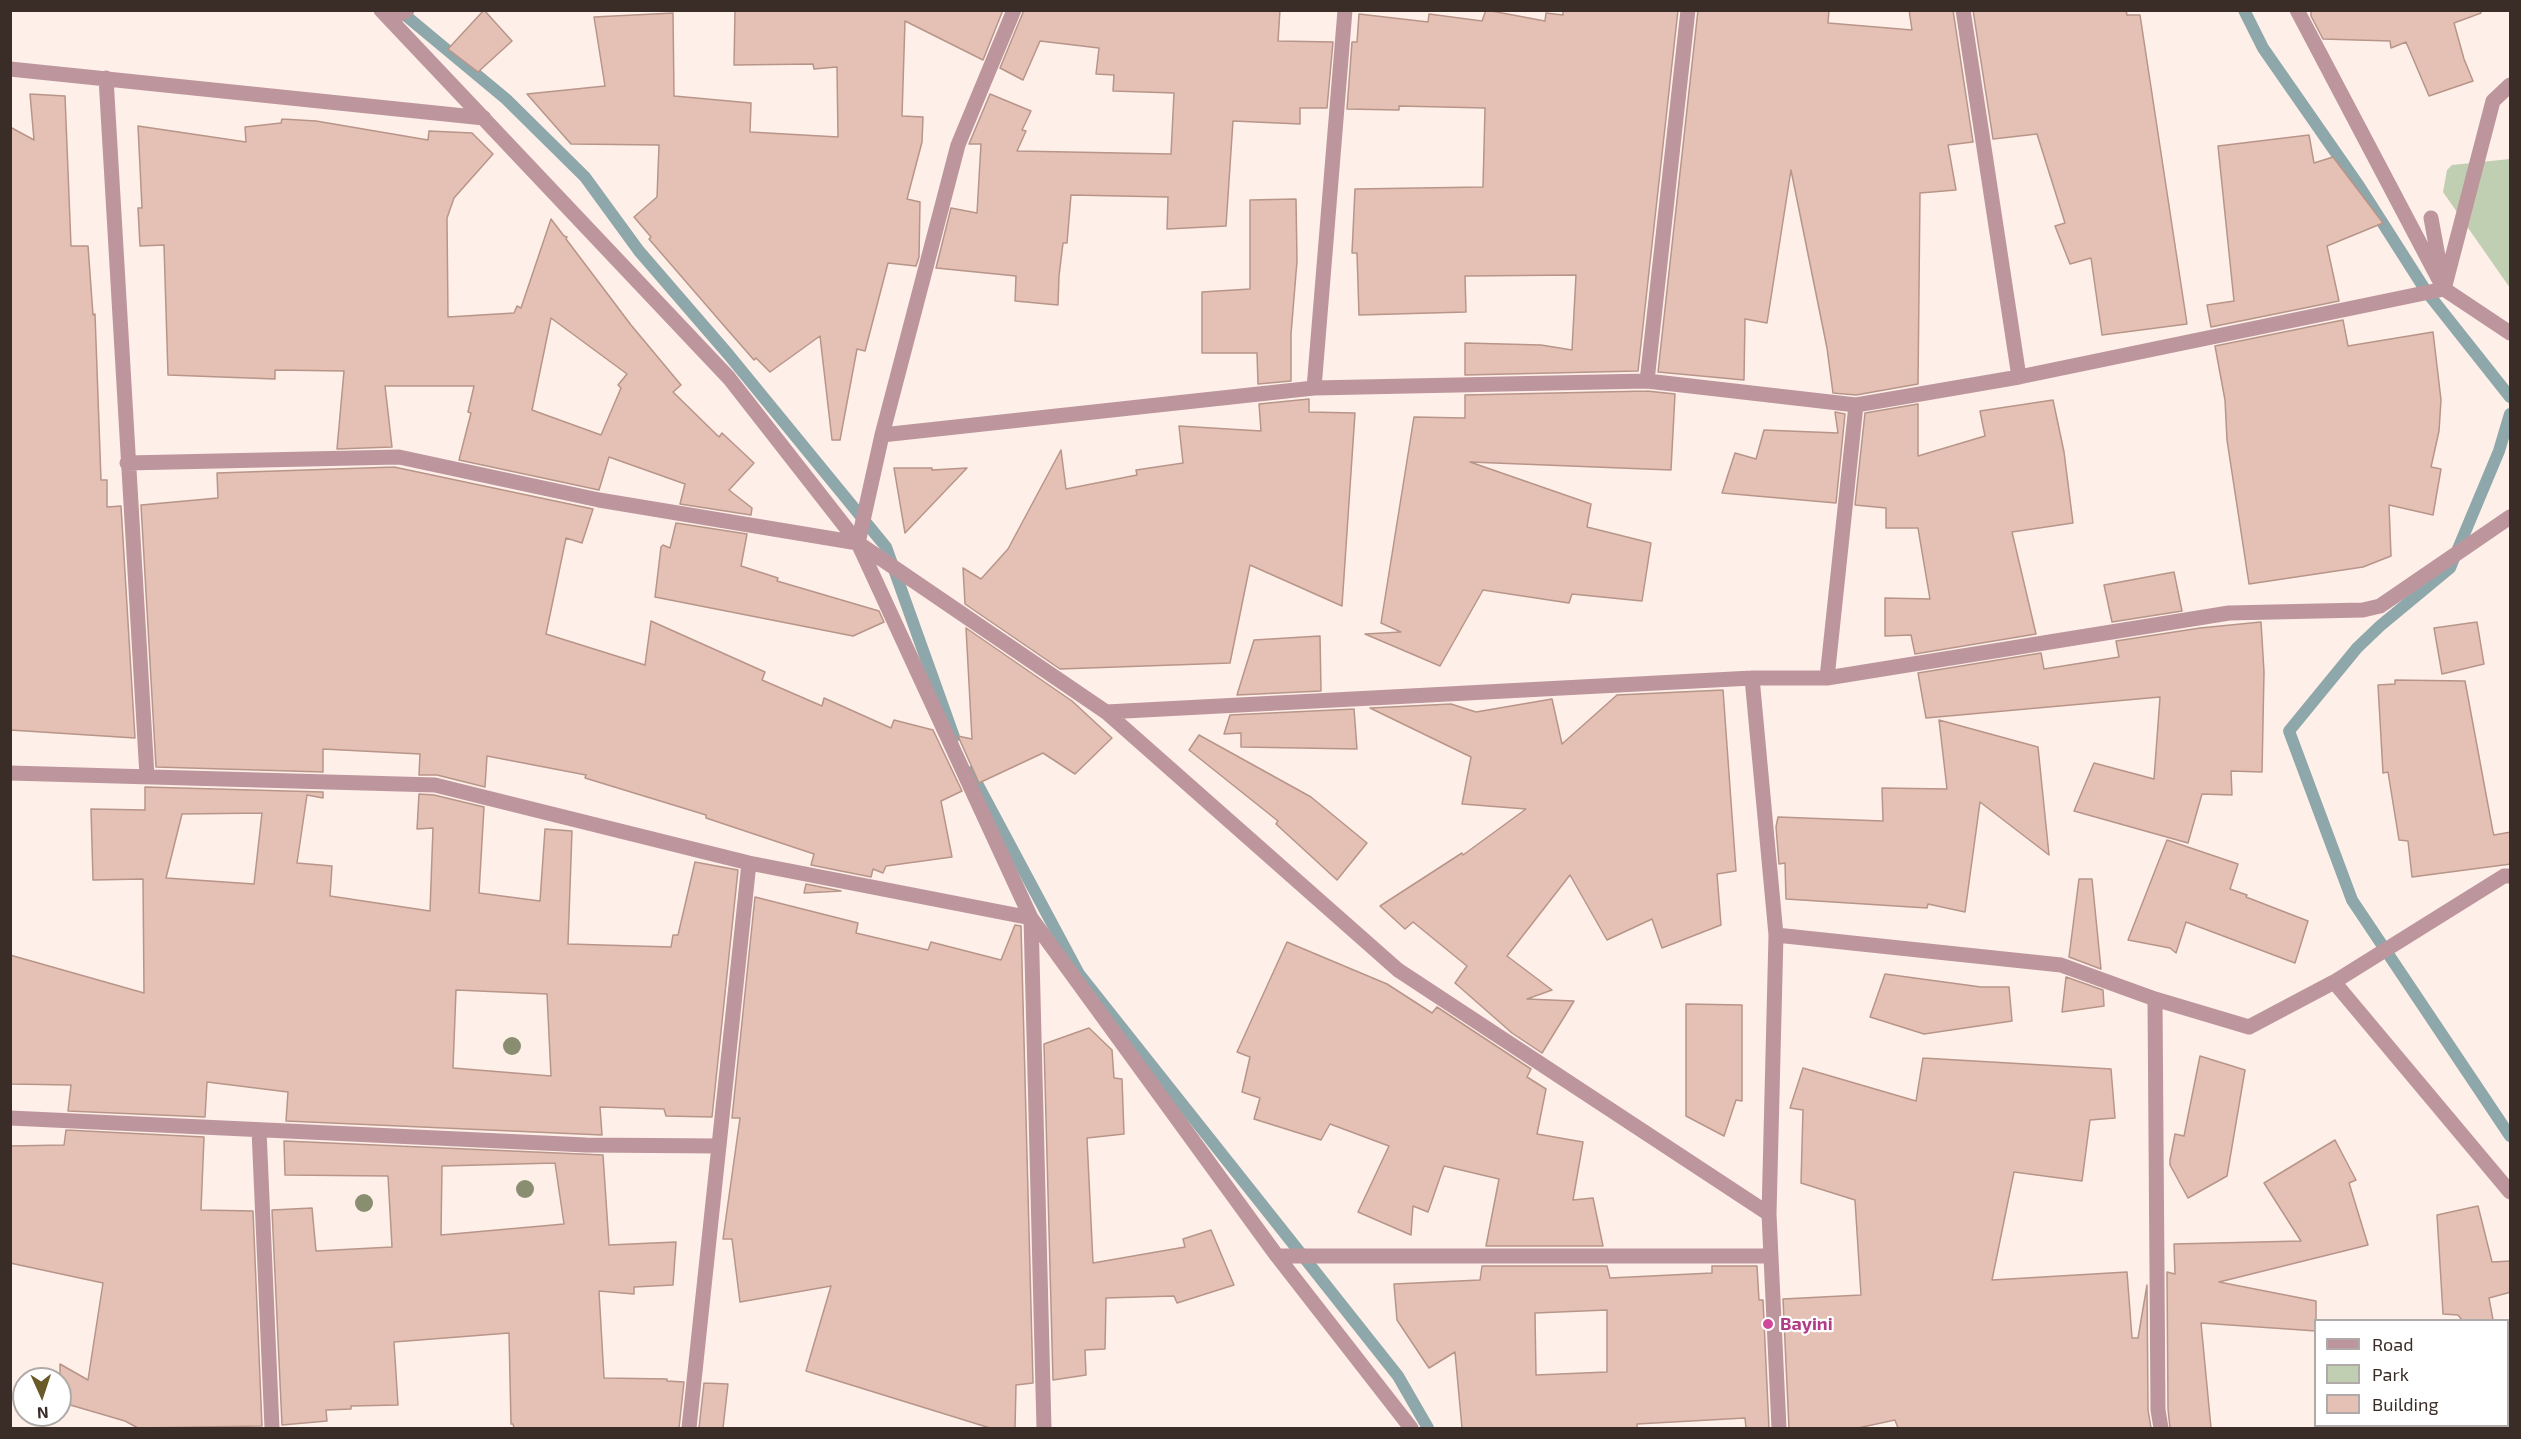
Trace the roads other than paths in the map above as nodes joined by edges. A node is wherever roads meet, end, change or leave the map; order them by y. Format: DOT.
graph roads {
  1 [pos="407,10"];
  2 [pos="1014,10"];
  3 [pos="1345,10"];
  4 [pos="1688,10"];
  5 [pos="1963,10"];
  6 [pos="2297,10"];
  7 [pos="386,15"];
  8 [pos="10,69"];
  9 [pos="106,78"];
  10 [pos="2511,84"];
  11 [pos="484,118"];
  12 [pos="2431,218"];
  13 [pos="2444,289"];
  14 [pos="2511,333"];
  15 [pos="2019,377"];
  16 [pos="1647,381"];
  17 [pos="1314,388"];
  18 [pos="1856,405"];
  19 [pos="882,435"];
  20 [pos="127,463"];
  21 [pos="2511,517"];
  22 [pos="858,543"];
  23 [pos="1752,678"];
  24 [pos="1827,678"];
  25 [pos="1106,712"];
  26 [pos="10,773"];
  27 [pos="147,776"];
  28 [pos="749,863"];
  29 [pos="2511,876"];
  30 [pos="1031,918"];
  31 [pos="1776,935"];
  32 [pos="2334,982"];
  33 [pos="2155,999"];
  34 [pos="10,1118"];
  35 [pos="259,1130"];
  36 [pos="718,1146"];
  37 [pos="2511,1192"];
  38 [pos="1769,1214"];
  39 [pos="1277,1256"];
  40 [pos="1770,1256"];
  41 [pos="272,1428"];
  42 [pos="689,1428"];
  43 [pos="1044,1428"];
  44 [pos="1411,1428"];
  45 [pos="1779,1428"];
  46 [pos="2161,1428"];
  1 -- 7 [label="street"];
  2 -- 19 [label="street"];
  3 -- 17 [label="street"];
  4 -- 16 [label="street"];
  5 -- 15 [label="street"];
  6 -- 13 [label="street"];
  7 -- 11 [label="street"];
  8 -- 9 [label="street"];
  9 -- 11 [label="street"];
  9 -- 20 [label="street"];
  10 -- 13 [label="street"];
  11 -- 22 [label="street"];
  12 -- 13 [label="street"];
  13 -- 14 [label="street"];
  13 -- 15 [label="street"];
  15 -- 18 [label="street"];
  16 -- 17 [label="street"];
  16 -- 18 [label="street"];
  17 -- 19 [label="street"];
  18 -- 24 [label="street"];
  19 -- 22 [label="street"];
  20 -- 22 [label="street"];
  20 -- 27 [label="street"];
  21 -- 24 [label="street"];
  22 -- 25 [label="street"];
  22 -- 30 [label="street"];
  23 -- 24 [label="street"];
  23 -- 25 [label="street"];
  23 -- 31 [label="street"];
  25 -- 38 [label="street"];
  26 -- 27 [label="street"];
  27 -- 28 [label="street"];
  28 -- 30 [label="street"];
  28 -- 36 [label="street"];
  29 -- 32 [label="street"];
  30 -- 39 [label="street"];
  30 -- 43 [label="street"];
  31 -- 33 [label="street"];
  31 -- 38 [label="street"];
  32 -- 33 [label="street"];
  32 -- 37 [label="street"];
  33 -- 46 [label="street"];
  34 -- 35 [label="street"];
  35 -- 36 [label="street"];
  35 -- 41 [label="street"];
  36 -- 42 [label="street"];
  38 -- 40 [label="street"];
  39 -- 40 [label="street"];
  39 -- 44 [label="street"];
  40 -- 45 [label="street"];
}
